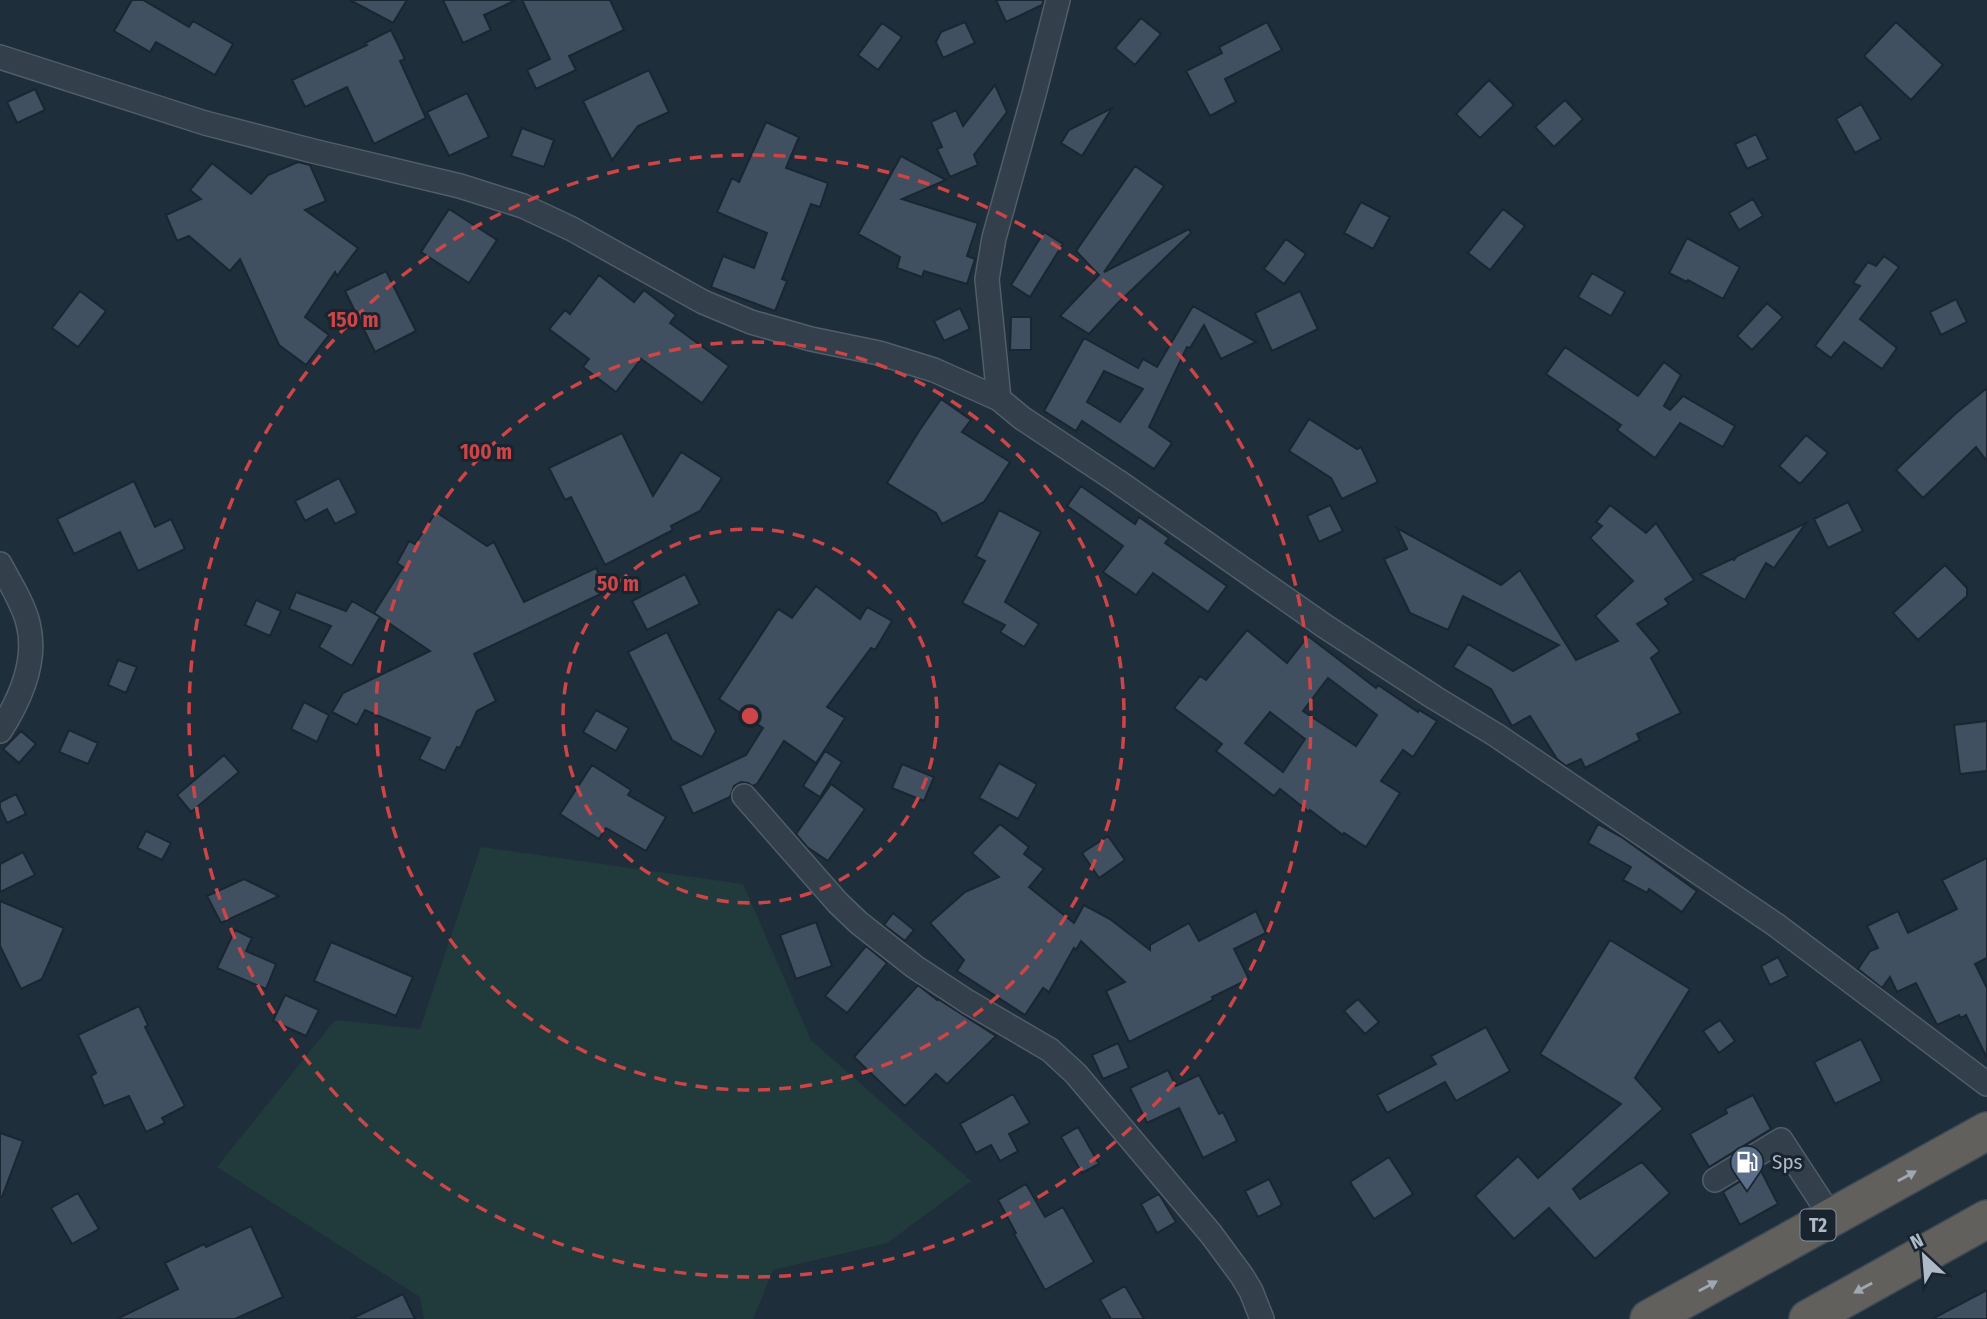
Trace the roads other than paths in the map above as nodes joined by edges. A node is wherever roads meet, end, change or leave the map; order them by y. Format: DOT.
graph roads {
  1 [pos="1058,0"];
  2 [pos="0,57"];
  3 [pos="999,399"];
  4 [pos="0,564"];
  5 [pos="0,732"];
  6 [pos="744,796"];
  7 [pos="1987,1084"];
  8 [pos="1987,1131"];
  9 [pos="1715,1180"];
  10 [pos="1832,1218"];
  11 [pos="1987,1219"];
  12 [pos="1262,1319"];
  13 [pos="1649,1319"];
  14 [pos="1808,1319"];
  1 -- 3 [label="street"];
  2 -- 3 [label="street"];
  3 -- 7 [label="street"];
  4 -- 5 [label="street"];
  6 -- 12 [label="street"];
  10 -- 8 [label="highway, T2, one-way"];
  9 -- 10 [label="street"];
  13 -- 10 [label="highway, T2, one-way"];
  11 -- 14 [label="highway, one-way"];
}
